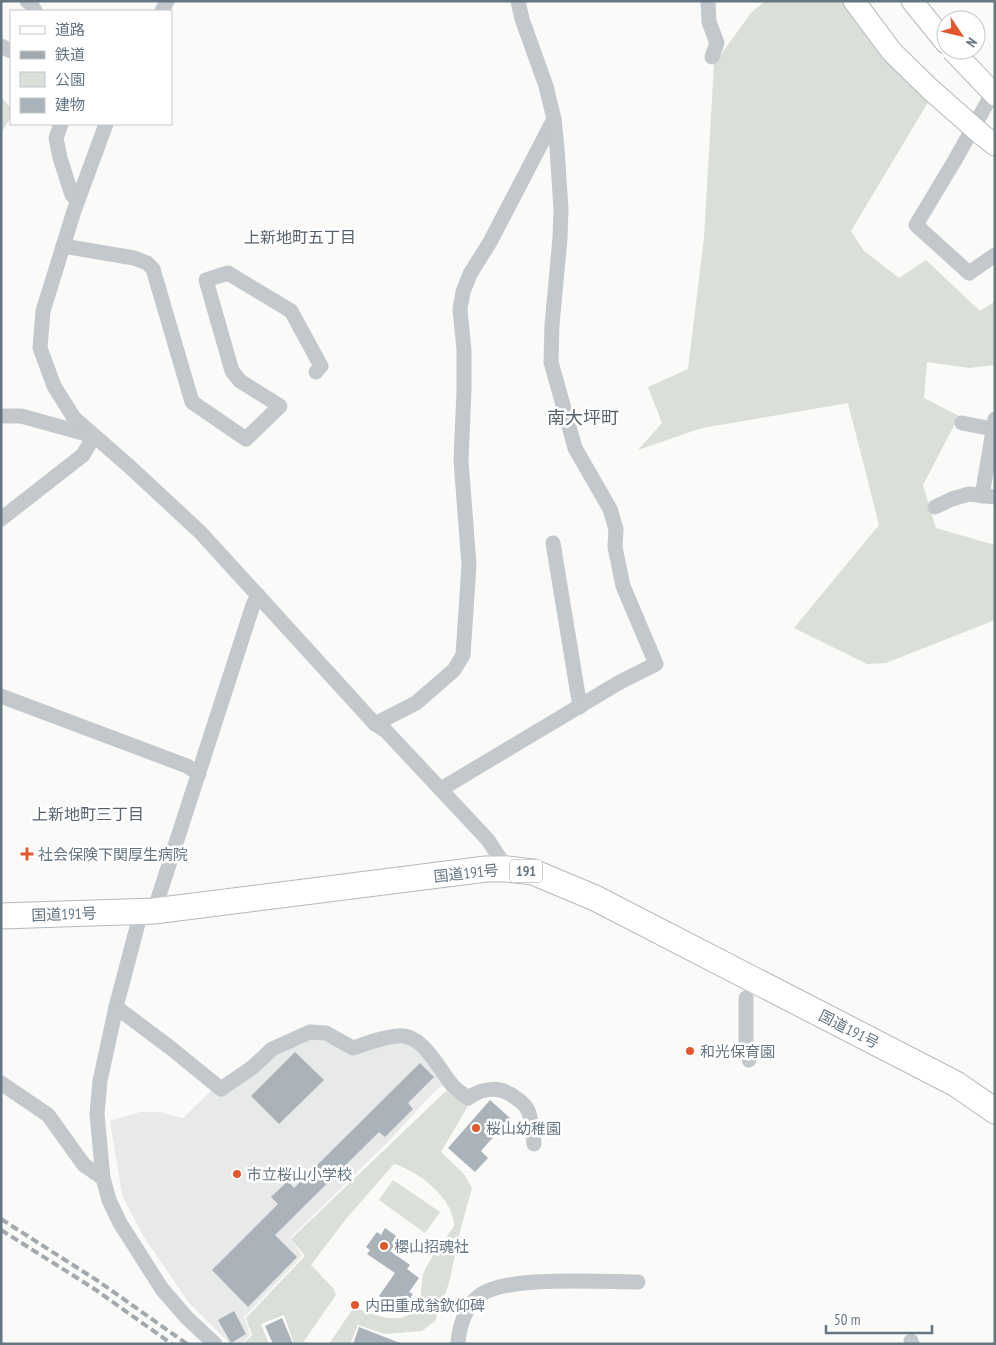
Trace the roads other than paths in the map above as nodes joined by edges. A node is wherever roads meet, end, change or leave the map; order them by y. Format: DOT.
graph roads {
  1 [pos="518,1"];
  2 [pos="708,1"];
  3 [pos="854,1"];
  4 [pos="916,7"];
  5 [pos="936,31"];
  6 [pos="712,57"];
  7 [pos="960,60"];
  8 [pos="995,89"];
  9 [pos="995,95"];
  10 [pos="554,119"];
  11 [pos="61,125"];
  12 [pos="106,125"];
  13 [pos="988,140"];
  14 [pos="78,200"];
  15 [pos="63,246"];
  16 [pos="995,255"];
  17 [pos="316,372"];
  18 [pos="1,416"];
  19 [pos="962,423"];
  20 [pos="994,424"];
  21 [pos="94,436"];
  22 [pos="988,497"];
  23 [pos="935,507"];
  24 [pos="1,519"];
  25 [pos="553,543"];
  26 [pos="258,595"];
  27 [pos="1,696"];
  28 [pos="580,707"];
  29 [pos="376,724"];
  30 [pos="199,774"];
  31 [pos="441,790"];
  32 [pos="507,869"];
  33 [pos="148,912"];
  34 [pos="1,916"];
  35 [pos="746,998"];
  36 [pos="116,1007"];
  37 [pos="749,1060"];
  38 [pos="1,1083"];
  39 [pos="995,1111"];
  40 [pos="534,1144"];
  41 [pos="103,1178"];
  42 [pos="638,1282"];
  43 [pos="215,1344"];
  44 [pos="458,1344"];
  1 -- 10 [label="street"];
  2 -- 6 [label="street"];
  3 -- 13 [label="main road, bridge"];
  4 -- 5 [label="main road"];
  7 -- 9 [label="main road, bridge"];
  8 -- 16 [label="street"];
  10 -- 28 [label="street"];
  10 -- 29 [label="street"];
  11 -- 14 [label="street"];
  12 -- 14 [label="street"];
  14 -- 15 [label="street"];
  15 -- 17 [label="street"];
  15 -- 21 [label="street"];
  18 -- 21 [label="street"];
  19 -- 20 [label="street"];
  20 -- 22 [label="street"];
  21 -- 24 [label="street"];
  21 -- 26 [label="street"];
  22 -- 23 [label="street"];
  25 -- 28 [label="street"];
  26 -- 29 [label="street"];
  26 -- 30 [label="street"];
  27 -- 30 [label="street"];
  28 -- 31 [label="street"];
  29 -- 31 [label="street"];
  30 -- 33 [label="street"];
  31 -- 32 [label="street"];
  32 -- 33 [label="highway, 国道191号 / 191"];
  32 -- 39 [label="highway, 国道191号 / 191"];
  33 -- 34 [label="highway, 国道191号 / 191"];
  33 -- 36 [label="street"];
  35 -- 37 [label="street"];
  36 -- 40 [label="street"];
  36 -- 41 [label="street"];
  38 -- 41 [label="street"];
  41 -- 43 [label="street"];
  42 -- 44 [label="street"];
}
